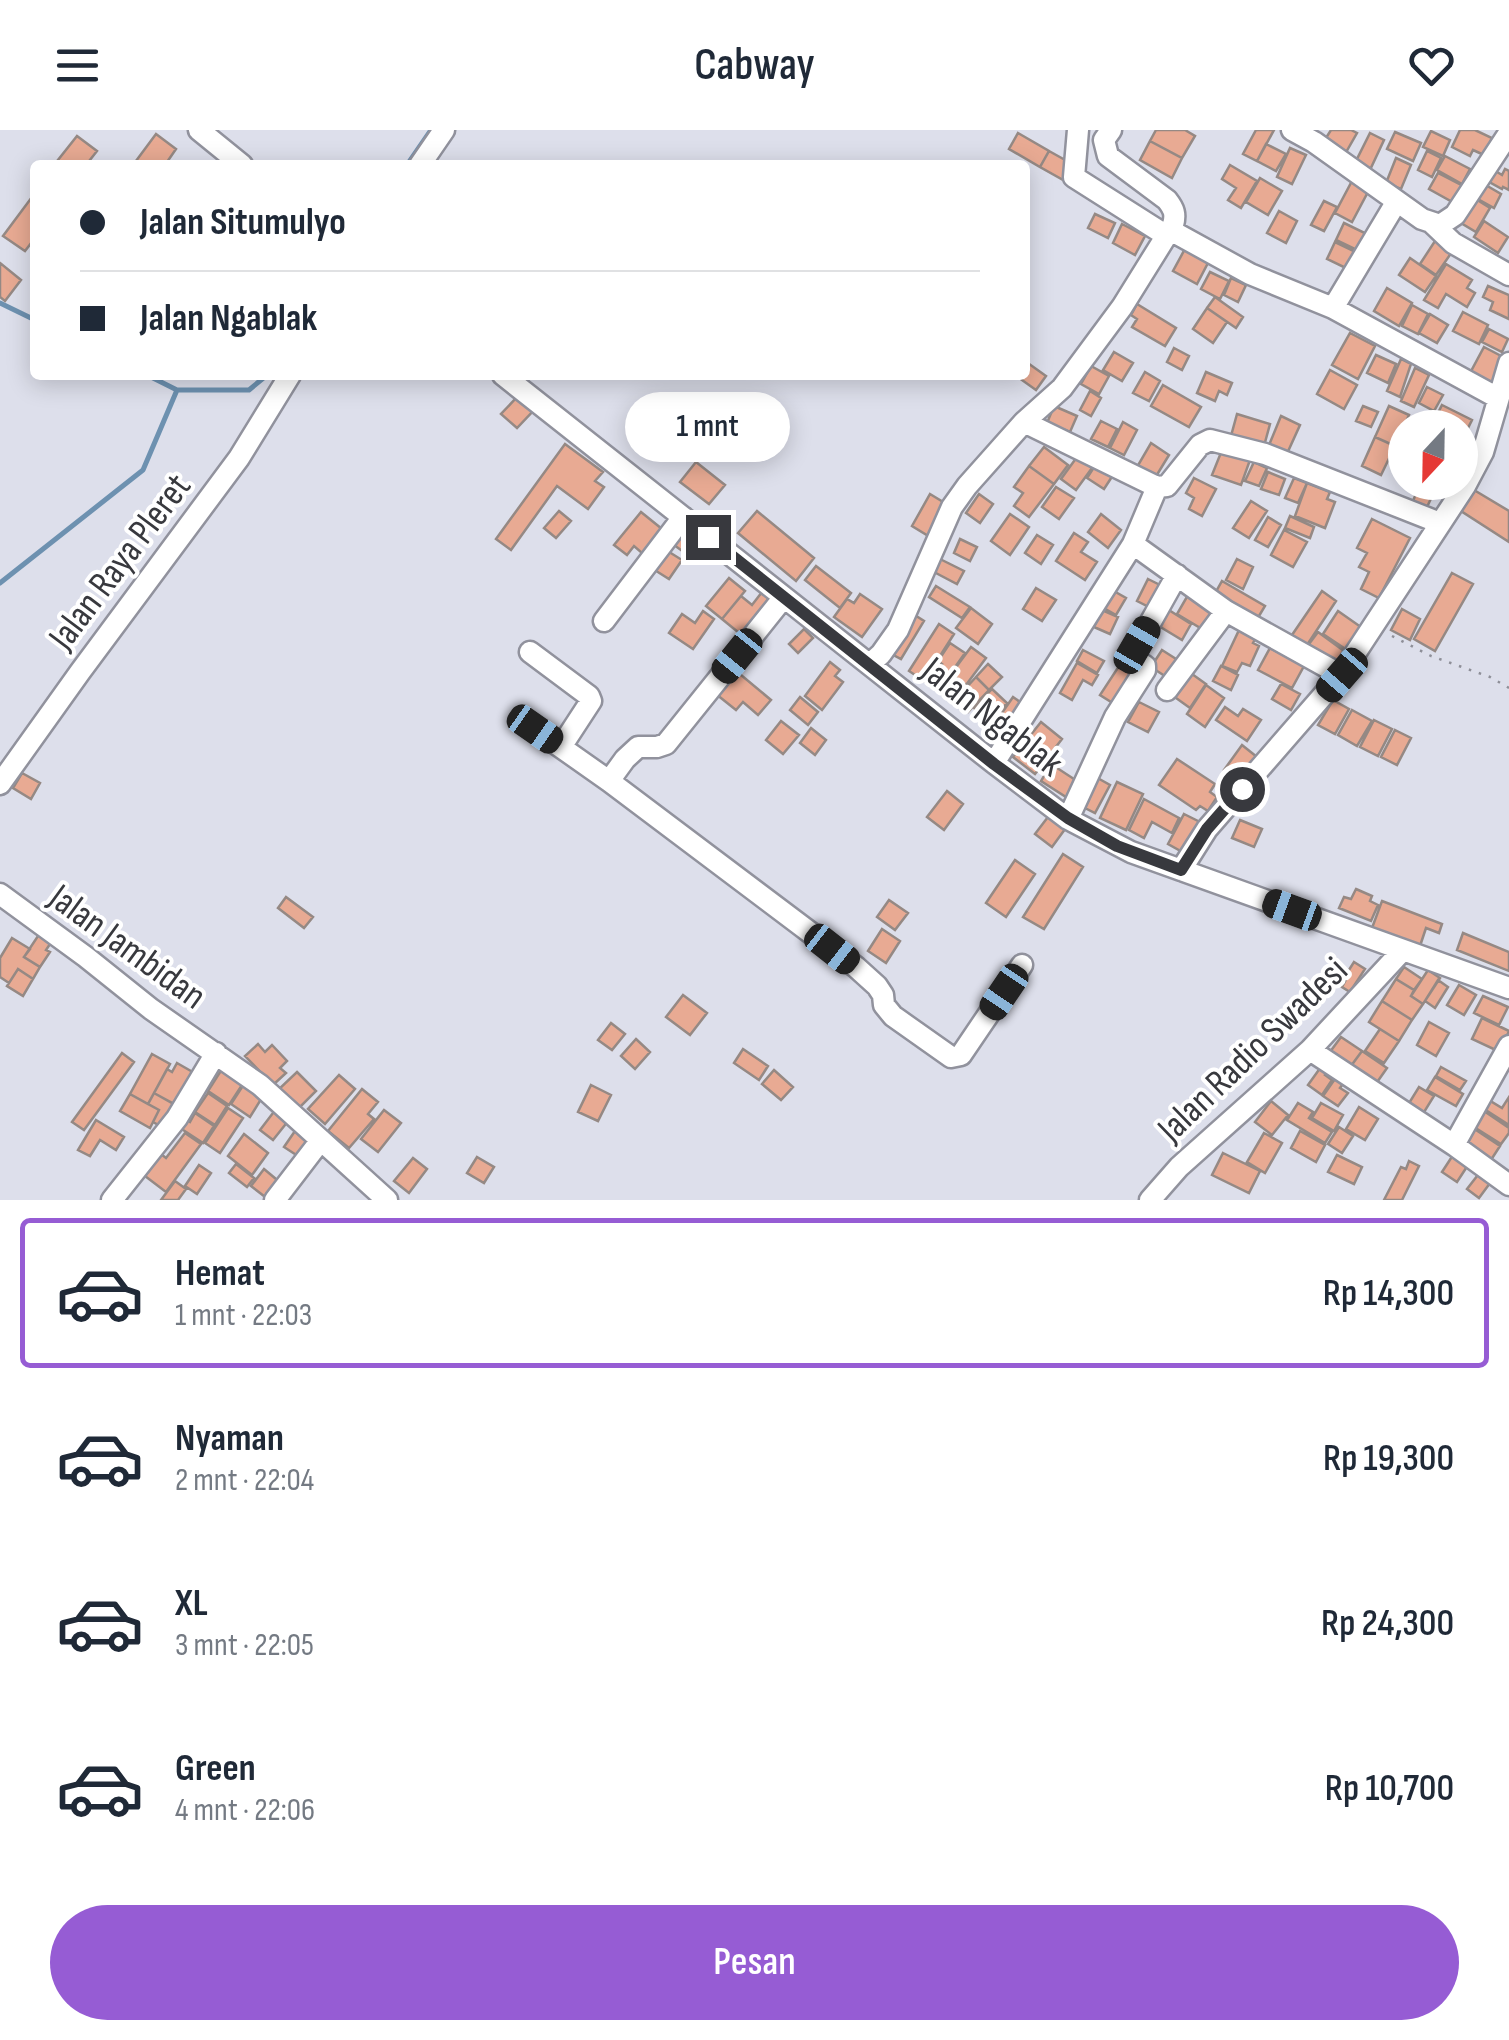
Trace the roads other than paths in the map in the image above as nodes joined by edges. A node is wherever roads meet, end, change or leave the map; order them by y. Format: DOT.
graph roads {
  1 [pos="199,130"];
  2 [pos="444,130"];
  3 [pos="1081,130"];
  4 [pos="1292,130"];
  5 [pos="1509,133"];
  6 [pos="1108,135"];
  7 [pos="236,160"];
  8 [pos="423,160"];
  9 [pos="1397,201"];
  10 [pos="1432,223"];
  11 [pos="1168,233"];
  12 [pos="1509,276"];
  13 [pos="1333,308"];
  14 [pos="1509,363"];
  15 [pos="287,380"];
  16 [pos="509,380"];
  17 [pos="1498,398"];
  18 [pos="1024,422"];
  19 [pos="1157,488"];
  20 [pos="684,518"];
  21 [pos="1440,523"];
  22 [pos="1133,544"];
  23 [pos="1177,575"];
  24 [pos="784,597"];
  25 [pos="1226,611"];
  26 [pos="604,620"];
  27 [pos="530,652"];
  28 [pos="870,664"];
  29 [pos="1342,675"];
  30 [pos="1167,690"];
  31 [pos="535,729"];
  32 [pos="561,747"];
  33 [pos="994,764"];
  34 [pos="609,781"];
  35 [pos="0,784"];
  36 [pos="1068,818"];
  37 [pos="1181,870"];
  38 [pos="0,894"];
  39 [pos="1403,950"];
  40 [pos="1022,965"];
  41 [pos="1509,988"];
  42 [pos="1509,1046"];
  43 [pos="1310,1050"];
  44 [pos="216,1052"];
  45 [pos="321,1140"];
  46 [pos="1454,1145"];
  47 [pos="1509,1185"];
  48 [pos="1157,1197"];
  49 [pos="112,1200"];
  50 [pos="274,1200"];
  51 [pos="387,1200"];
  1 -- 7 [label="street"];
  2 -- 8 [label="street"];
  3 -- 6 [label="street"];
  3 -- 11 [label="street"];
  4 -- 9 [label="street"];
  5 -- 10 [label="street"];
  6 -- 11 [label="street"];
  9 -- 10 [label="street"];
  9 -- 13 [label="street"];
  10 -- 12 [label="street"];
  11 -- 13 [label="street"];
  11 -- 18 [label="street"];
  13 -- 17 [label="street"];
  14 -- 17 [label="street"];
  15 -- 35 [label="street, Jalan Raya Pleret"];
  16 -- 20 [label="street, Jalan Ngablak"];
  17 -- 21 [label="street"];
  18 -- 19 [label="street"];
  18 -- 28 [label="street"];
  19 -- 21 [label="street"];
  19 -- 22 [label="street"];
  20 -- 24 [label="street, Jalan Ngablak"];
  20 -- 26 [label="street"];
  21 -- 29 [label="street"];
  22 -- 23 [label="street"];
  22 -- 33 [label="street"];
  23 -- 25 [label="street"];
  23 -- 36 [label="street"];
  24 -- 28 [label="street, Jalan Ngablak"];
  24 -- 34 [label="street"];
  25 -- 29 [label="street"];
  25 -- 30 [label="street"];
  27 -- 32 [label="street"];
  28 -- 33 [label="street, Jalan Ngablak"];
  29 -- 37 [label="street"];
  31 -- 32 [label="street"];
  32 -- 34 [label="street"];
  33 -- 36 [label="street, Jalan Ngablak"];
  34 -- 40 [label="street"];
  36 -- 37 [label="street, Jalan Ngablak"];
  37 -- 39 [label="street, Jalan Ngablak"];
  38 -- 44 [label="street, Jalan Jambidan"];
  39 -- 41 [label="street, Jalan Ngablak"];
  39 -- 43 [label="street, Jalan Radio Swadesi"];
  42 -- 46 [label="street"];
  43 -- 46 [label="street"];
  43 -- 48 [label="street, Jalan Radio Swadesi"];
  44 -- 45 [label="street, Jalan Jambidan"];
  44 -- 49 [label="street, Jalan Jambidan"];
  45 -- 50 [label="street"];
  45 -- 51 [label="street, Jalan Jambidan"];
  46 -- 47 [label="street"];
}
